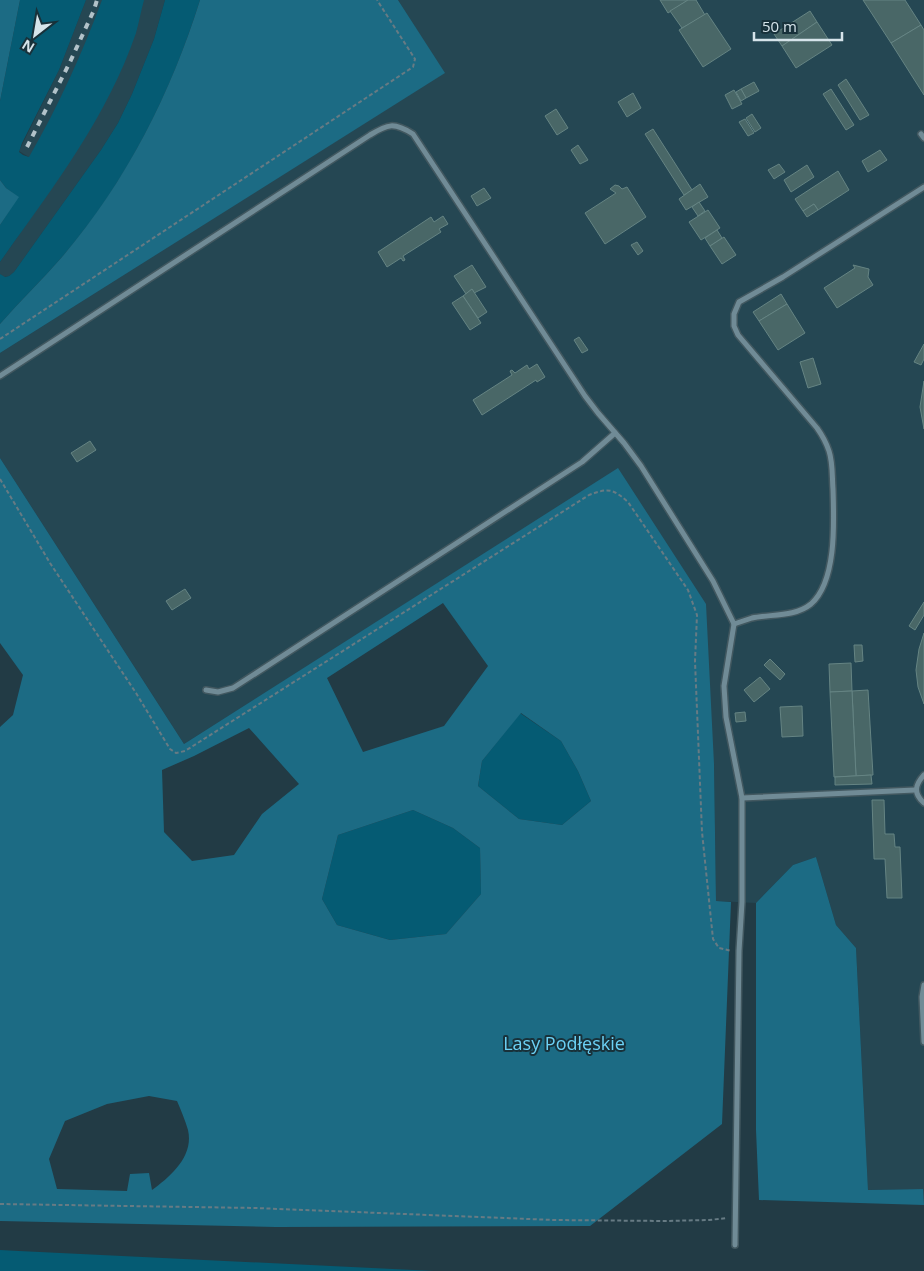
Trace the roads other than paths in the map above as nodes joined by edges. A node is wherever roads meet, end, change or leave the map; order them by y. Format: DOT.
graph roads {
  1 [pos="924,187"];
  2 [pos="0,376"];
  3 [pos="615,433"];
  4 [pos="734,624"];
  5 [pos="206,690"];
  6 [pos="924,775"];
  7 [pos="915,790"];
  8 [pos="742,798"];
  9 [pos="924,803"];
  10 [pos="924,985"];
  11 [pos="924,1042"];
  12 [pos="735,1245"];
  1 -- 4 [label="lane"];
  2 -- 3 [label="lane"];
  3 -- 4 [label="lane"];
  3 -- 5 [label="lane"];
  4 -- 8 [label="lane"];
  6 -- 7 [label="lane"];
  7 -- 8 [label="lane"];
  7 -- 9 [label="lane"];
  8 -- 12 [label="lane"];
  10 -- 11 [label="lane"];
}
